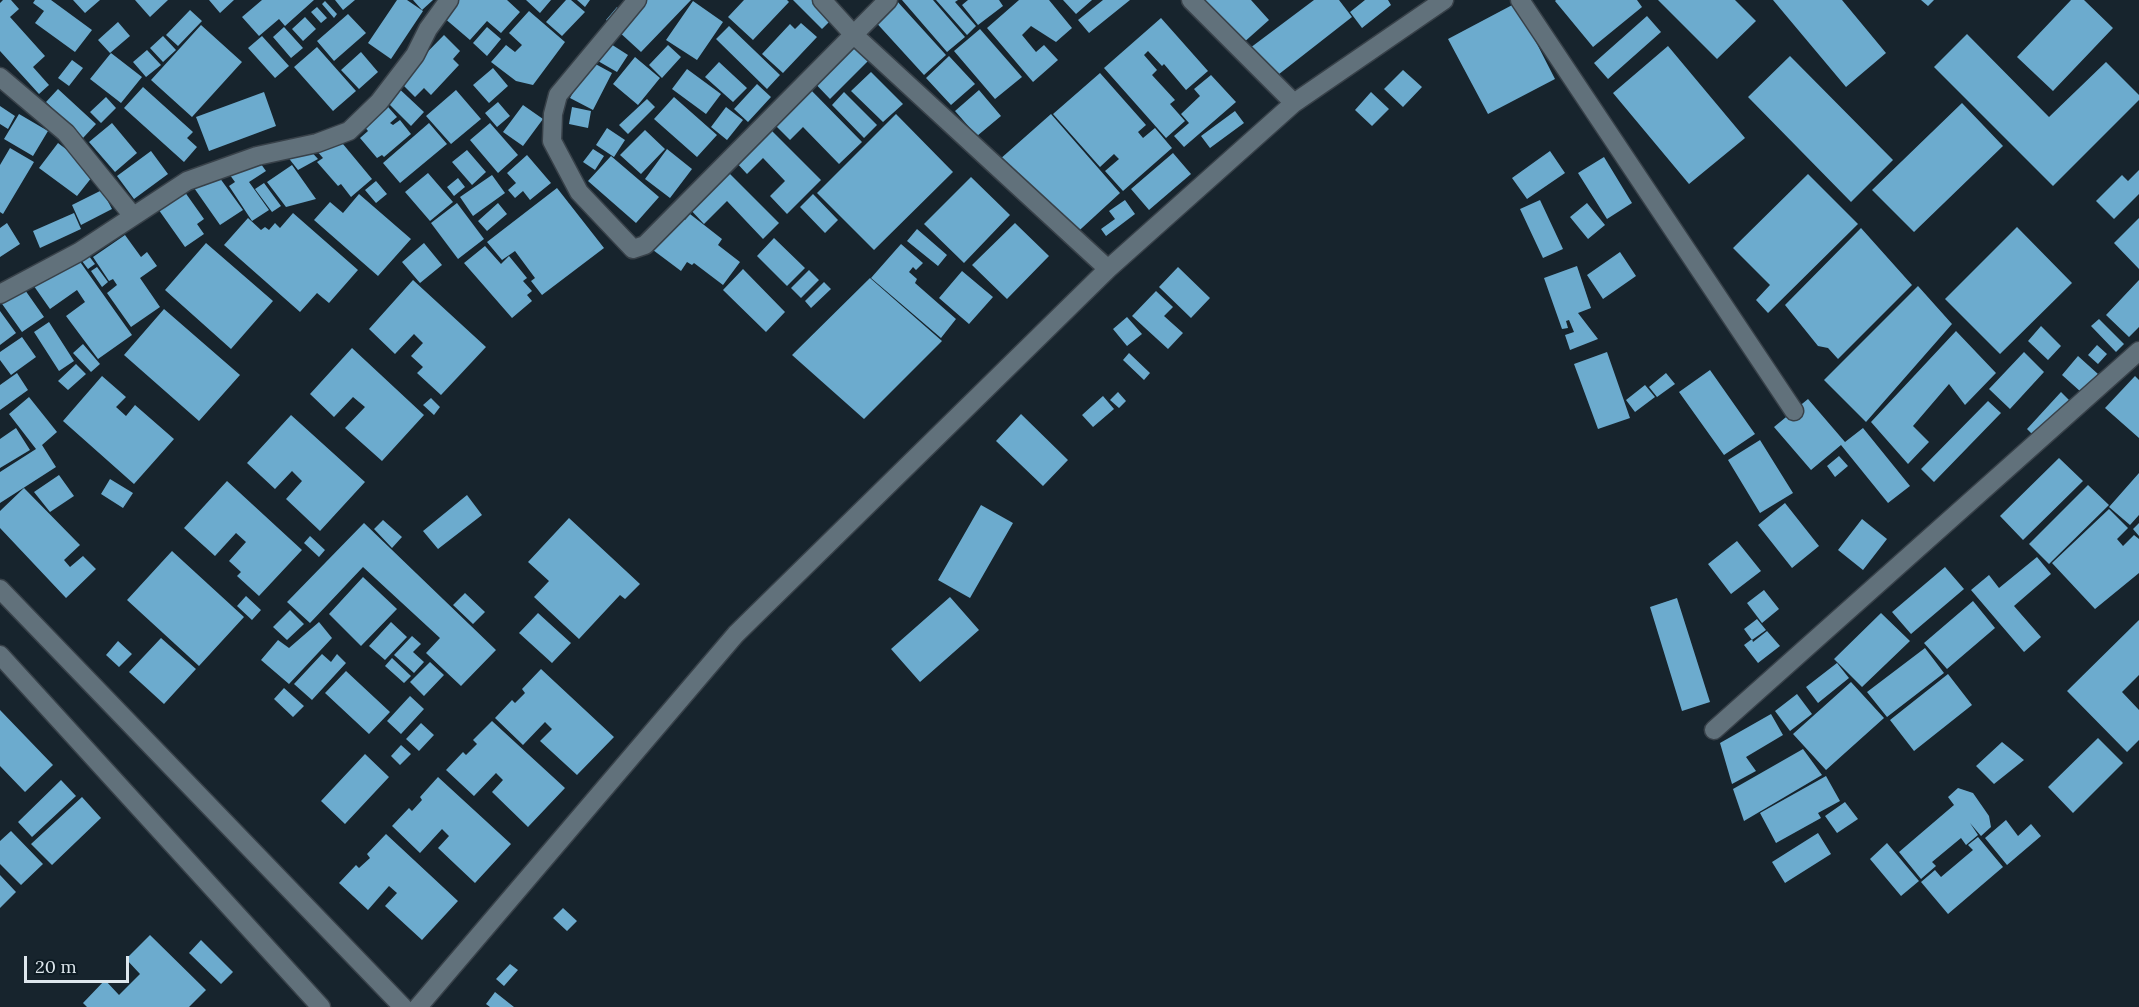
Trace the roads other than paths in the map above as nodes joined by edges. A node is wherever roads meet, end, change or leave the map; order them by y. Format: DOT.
graph roads {
  1 [pos="449,0"];
  2 [pos="637,0"];
  3 [pos="822,0"];
  4 [pos="888,0"];
  5 [pos="1191,0"];
  6 [pos="1444,0"];
  7 [pos="1520,0"];
  8 [pos="853,34"];
  9 [pos="0,77"];
  10 [pos="1294,103"];
  11 [pos="133,216"];
  12 [pos="1108,269"];
  13 [pos="0,294"];
  14 [pos="2139,351"];
  15 [pos="1794,411"];
  16 [pos="0,589"];
  17 [pos="3,664"];
  18 [pos="1714,730"];
  19 [pos="321,1007"];
  20 [pos="403,1007"];
  21 [pos="418,1007"];
  1 -- 11 [label="street"];
  2 -- 8 [label="street"];
  3 -- 8 [label="street"];
  4 -- 8 [label="street"];
  5 -- 10 [label="street"];
  6 -- 10 [label="street"];
  7 -- 15 [label="street"];
  8 -- 12 [label="street"];
  9 -- 11 [label="street"];
  10 -- 12 [label="street"];
  11 -- 13 [label="street"];
  12 -- 21 [label="street"];
  14 -- 18 [label="street"];
  16 -- 20 [label="street"];
  17 -- 19 [label="street"];
}
